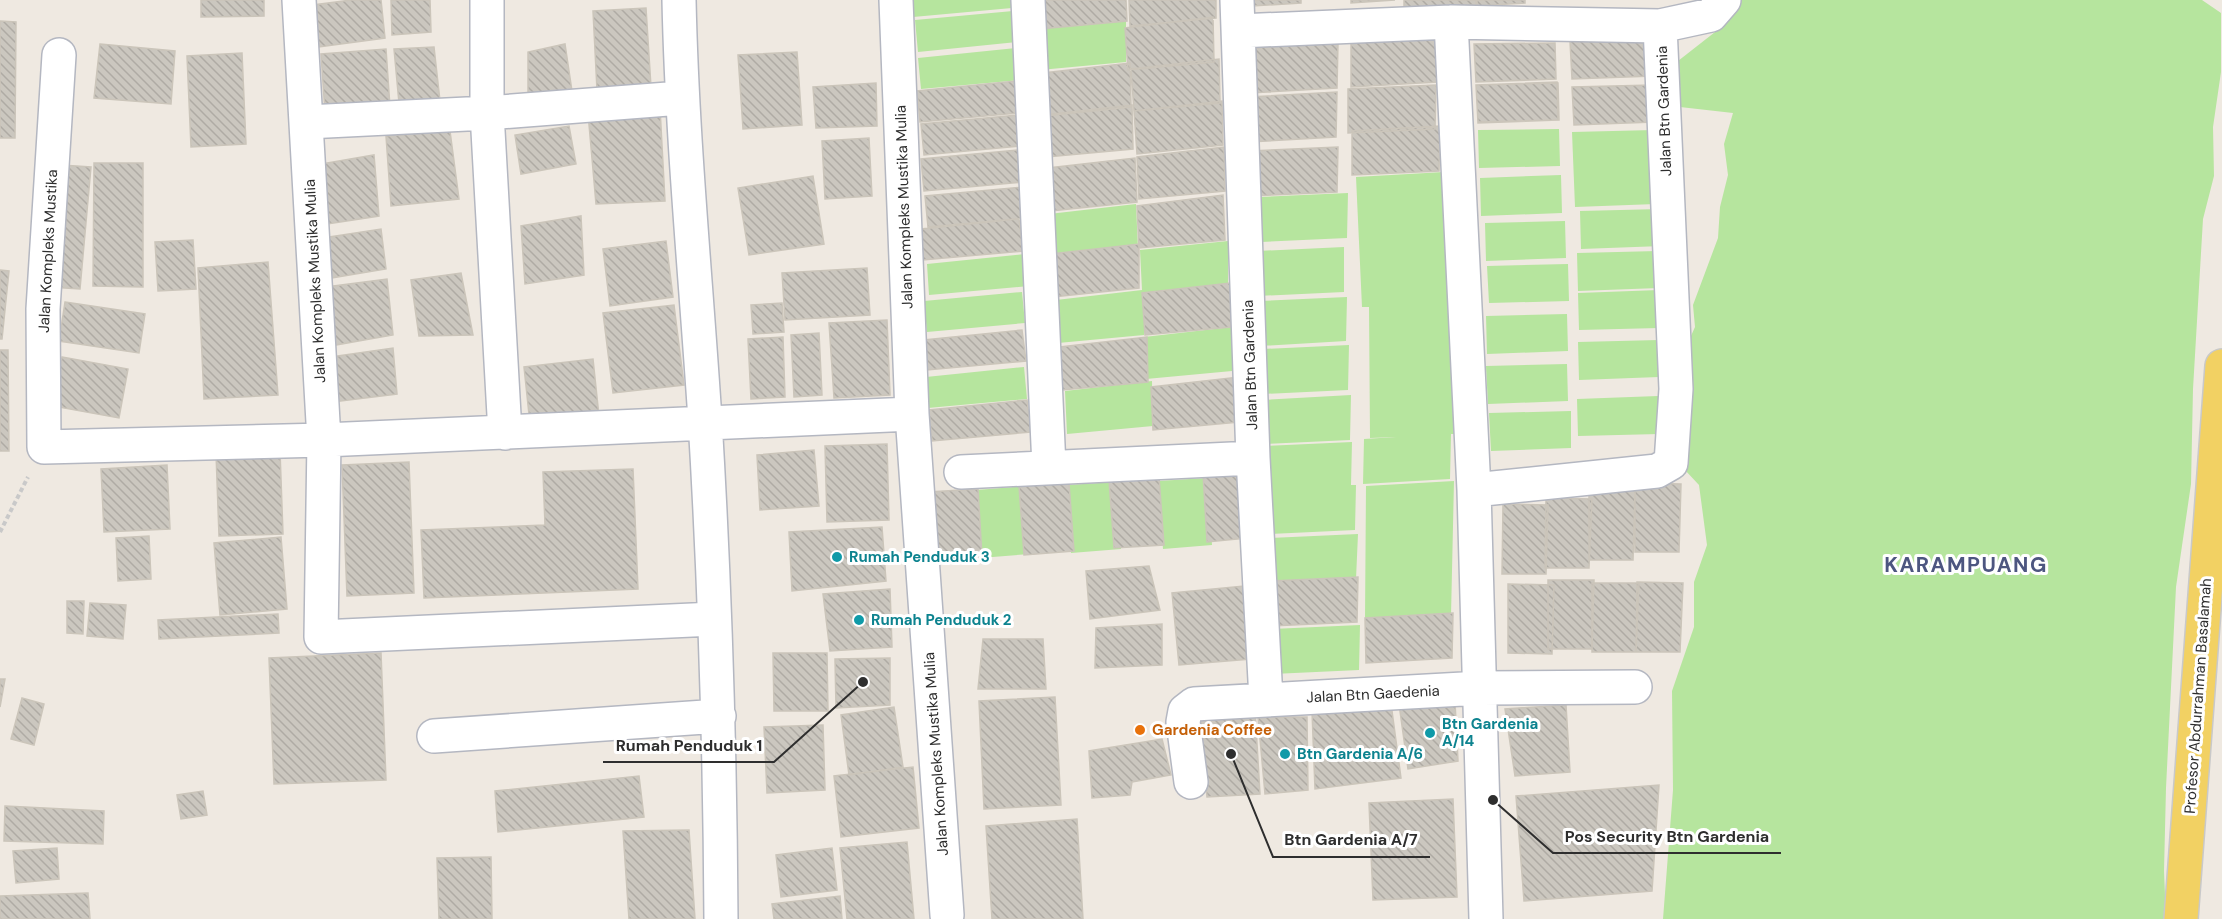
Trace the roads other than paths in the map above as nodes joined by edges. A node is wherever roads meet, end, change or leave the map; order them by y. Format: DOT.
graph roads {
  1 [pos="299,0"];
  2 [pos="487,0"];
  3 [pos="679,0"];
  4 [pos="896,0"];
  5 [pos="1028,0"];
  6 [pos="1724,0"];
  7 [pos="1238,15"];
  8 [pos="1451,22"];
  9 [pos="1660,26"];
  10 [pos="59,55"];
  11 [pos="681,98"];
  12 [pos="487,113"];
  13 [pos="307,122"];
  14 [pos="2222,366"];
  15 [pos="912,414"];
  16 [pos="705,421"];
  17 [pos="2220,432"];
  18 [pos="505,433"];
  19 [pos="324,440"];
  20 [pos="1253,458"];
  21 [pos="1049,467"];
  22 [pos="961,472"];
  23 [pos="1474,490"];
  24 [pos="714,619"];
  25 [pos="1635,687"];
  26 [pos="1481,688"];
  27 [pos="1266,699"];
  28 [pos="719,716"];
  29 [pos="434,736"];
  30 [pos="1191,782"];
  31 [pos="947,915"];
  32 [pos="722,919"];
  33 [pos="1486,919"];
  34 [pos="2181,919"];
  1 -- 13 [label="street, Jalan Kompleks Mustika Mulia"];
  2 -- 12 [label="street"];
  3 -- 11 [label="street"];
  4 -- 15 [label="street, Jalan Kompleks Mustika Mulia"];
  5 -- 21 [label="street"];
  6 -- 9 [label="street, Jalan Btn Gardenia"];
  7 -- 8 [label="street, Jalan Btn Gardenia"];
  7 -- 20 [label="street, Jalan Btn Gardenia"];
  8 -- 9 [label="street, Jalan Btn Gardenia"];
  8 -- 23 [label="street"];
  9 -- 23 [label="street, Jalan Btn Gardenia"];
  10 -- 19 [label="street, Jalan Kompleks Mustika"];
  11 -- 12 [label="street"];
  11 -- 16 [label="street"];
  12 -- 13 [label="street"];
  12 -- 18 [label="street"];
  13 -- 19 [label="street, Jalan Kompleks Mustika Mulia"];
  14 -- 17 [label="main road, Profesor Abdurrahman Basalamah"];
  15 -- 16 [label="street"];
  15 -- 31 [label="street, Jalan Kompleks Mustika Mulia"];
  16 -- 18 [label="street"];
  16 -- 24 [label="street"];
  17 -- 34 [label="main road, Profesor Abdurrahman Basalamah"];
  18 -- 19 [label="street"];
  19 -- 24 [label="street, Jalan Kompleks Mustika Mulia"];
  20 -- 21 [label="street"];
  20 -- 27 [label="street, Jalan Btn Gardenia"];
  21 -- 22 [label="street"];
  23 -- 26 [label="street"];
  24 -- 28 [label="street"];
  25 -- 26 [label="street, Jalan Btn Gaedenia"];
  26 -- 27 [label="street, Jalan Btn Gaedenia"];
  26 -- 33 [label="street"];
  27 -- 30 [label="street, Jalan Btn Gaedenia"];
  28 -- 29 [label="street"];
  28 -- 32 [label="street"];
}
